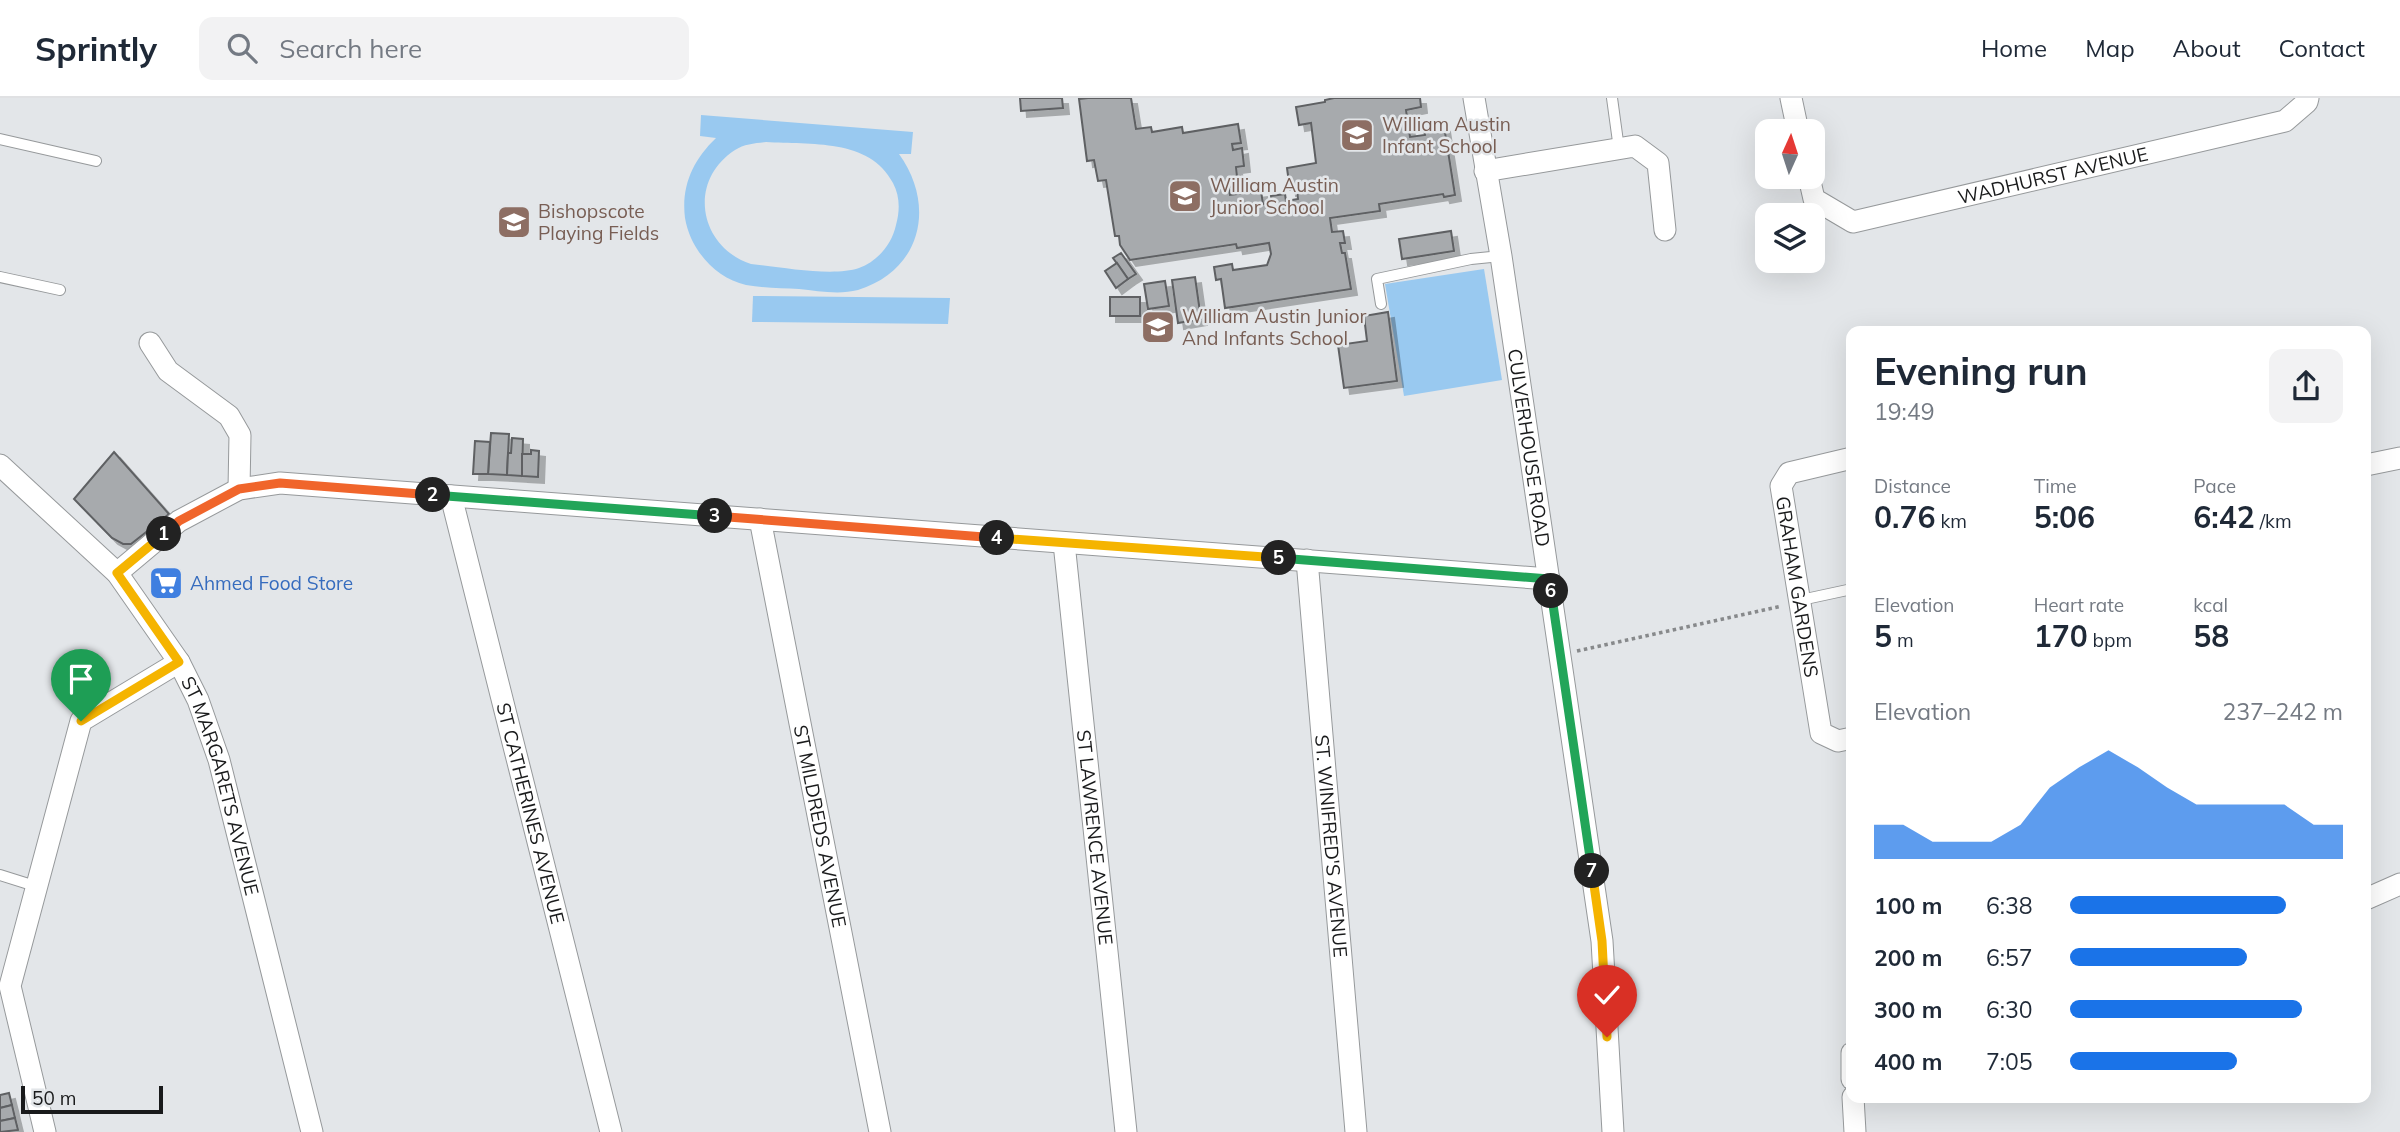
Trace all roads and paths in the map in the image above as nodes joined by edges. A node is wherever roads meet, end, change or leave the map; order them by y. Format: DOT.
graph roads {
  1 [pos="1474,98"];
  2 [pos="1612,98"];
  3 [pos="1791,98"];
  4 [pos="2308,98"];
  5 [pos="1795,119"];
  6 [pos="0,139"];
  7 [pos="1619,149"];
  8 [pos="96,161"];
  9 [pos="1485,171"];
  10 [pos="1811,189"];
  11 [pos="1665,230"];
  12 [pos="1502,256"];
  13 [pos="0,277"];
  14 [pos="60,290"];
  15 [pos="1381,304"];
  16 [pos="150,343"];
  17 [pos="2400,458"];
  18 [pos="1846,459"];
  19 [pos="0,464"];
  20 [pos="2371,464"];
  21 [pos="239,489"];
  22 [pos="451,496"];
  23 [pos="760,519"];
  24 [pos="1064,543"];
  25 [pos="1307,560"];
  26 [pos="117,573"];
  27 [pos="1549,579"];
  28 [pos="1846,590"];
  29 [pos="1801,600"];
  30 [pos="1561,654"];
  31 [pos="179,662"];
  32 [pos="1846,739"];
  33 [pos="0,875"];
  34 [pos="2400,884"];
  35 [pos="35,887"];
  36 [pos="2371,896"];
  37 [pos="5,986"];
  38 [pos="1853,1103"];
  39 [pos="45,1132"];
  40 [pos="312,1132"];
  41 [pos="611,1132"];
  42 [pos="880,1132"];
  43 [pos="1126,1132"];
  44 [pos="1356,1132"];
  45 [pos="1613,1132"];
  46 [pos="1855,1132"];
  1 -- 9 [label="street, CULVERHOUSE ROAD"];
  2 -- 7 [label="lane"];
  3 -- 5 [label="street"];
  4 -- 10 [label="street, WADHURST AVENUE"];
  6 -- 8 [label="lane"];
  7 -- 9 [label="street"];
  7 -- 11 [label="street"];
  9 -- 12 [label="street, CULVERHOUSE ROAD"];
  12 -- 15 [label="lane"];
  12 -- 27 [label="street, CULVERHOUSE ROAD"];
  13 -- 14 [label="lane"];
  16 -- 21 [label="street"];
  17 -- 20 [label="street"];
  18 -- 29 [label="street, GRAHAM GARDENS"];
  19 -- 26 [label="street, ST MARGARETS AVENUE"];
  21 -- 22 [label="street"];
  21 -- 26 [label="street"];
  22 -- 23 [label="street"];
  22 -- 41 [label="street, ST CATHERINES AVENUE"];
  23 -- 24 [label="street"];
  23 -- 42 [label="street, ST MILDREDS AVENUE"];
  24 -- 25 [label="street"];
  24 -- 43 [label="street, ST LAWRENCE AVENUE"];
  25 -- 27 [label="street"];
  25 -- 44 [label="street, ST. WINIFRED'S AVENUE"];
  26 -- 31 [label="street, ST MARGARETS AVENUE"];
  27 -- 30 [label="street, CULVERHOUSE ROAD"];
  28 -- 29 [label="lane"];
  29 -- 30 [label="path"];
  29 -- 32 [label="street, GRAHAM GARDENS"];
  30 -- 45 [label="street, CULVERHOUSE ROAD"];
  31 -- 35 [label="street"];
  31 -- 40 [label="street, ST MARGARETS AVENUE"];
  33 -- 35 [label="lane"];
  34 -- 36 [label="street"];
  35 -- 37 [label="street"];
  37 -- 39 [label="street"];
  38 -- 46 [label="street"];
}
